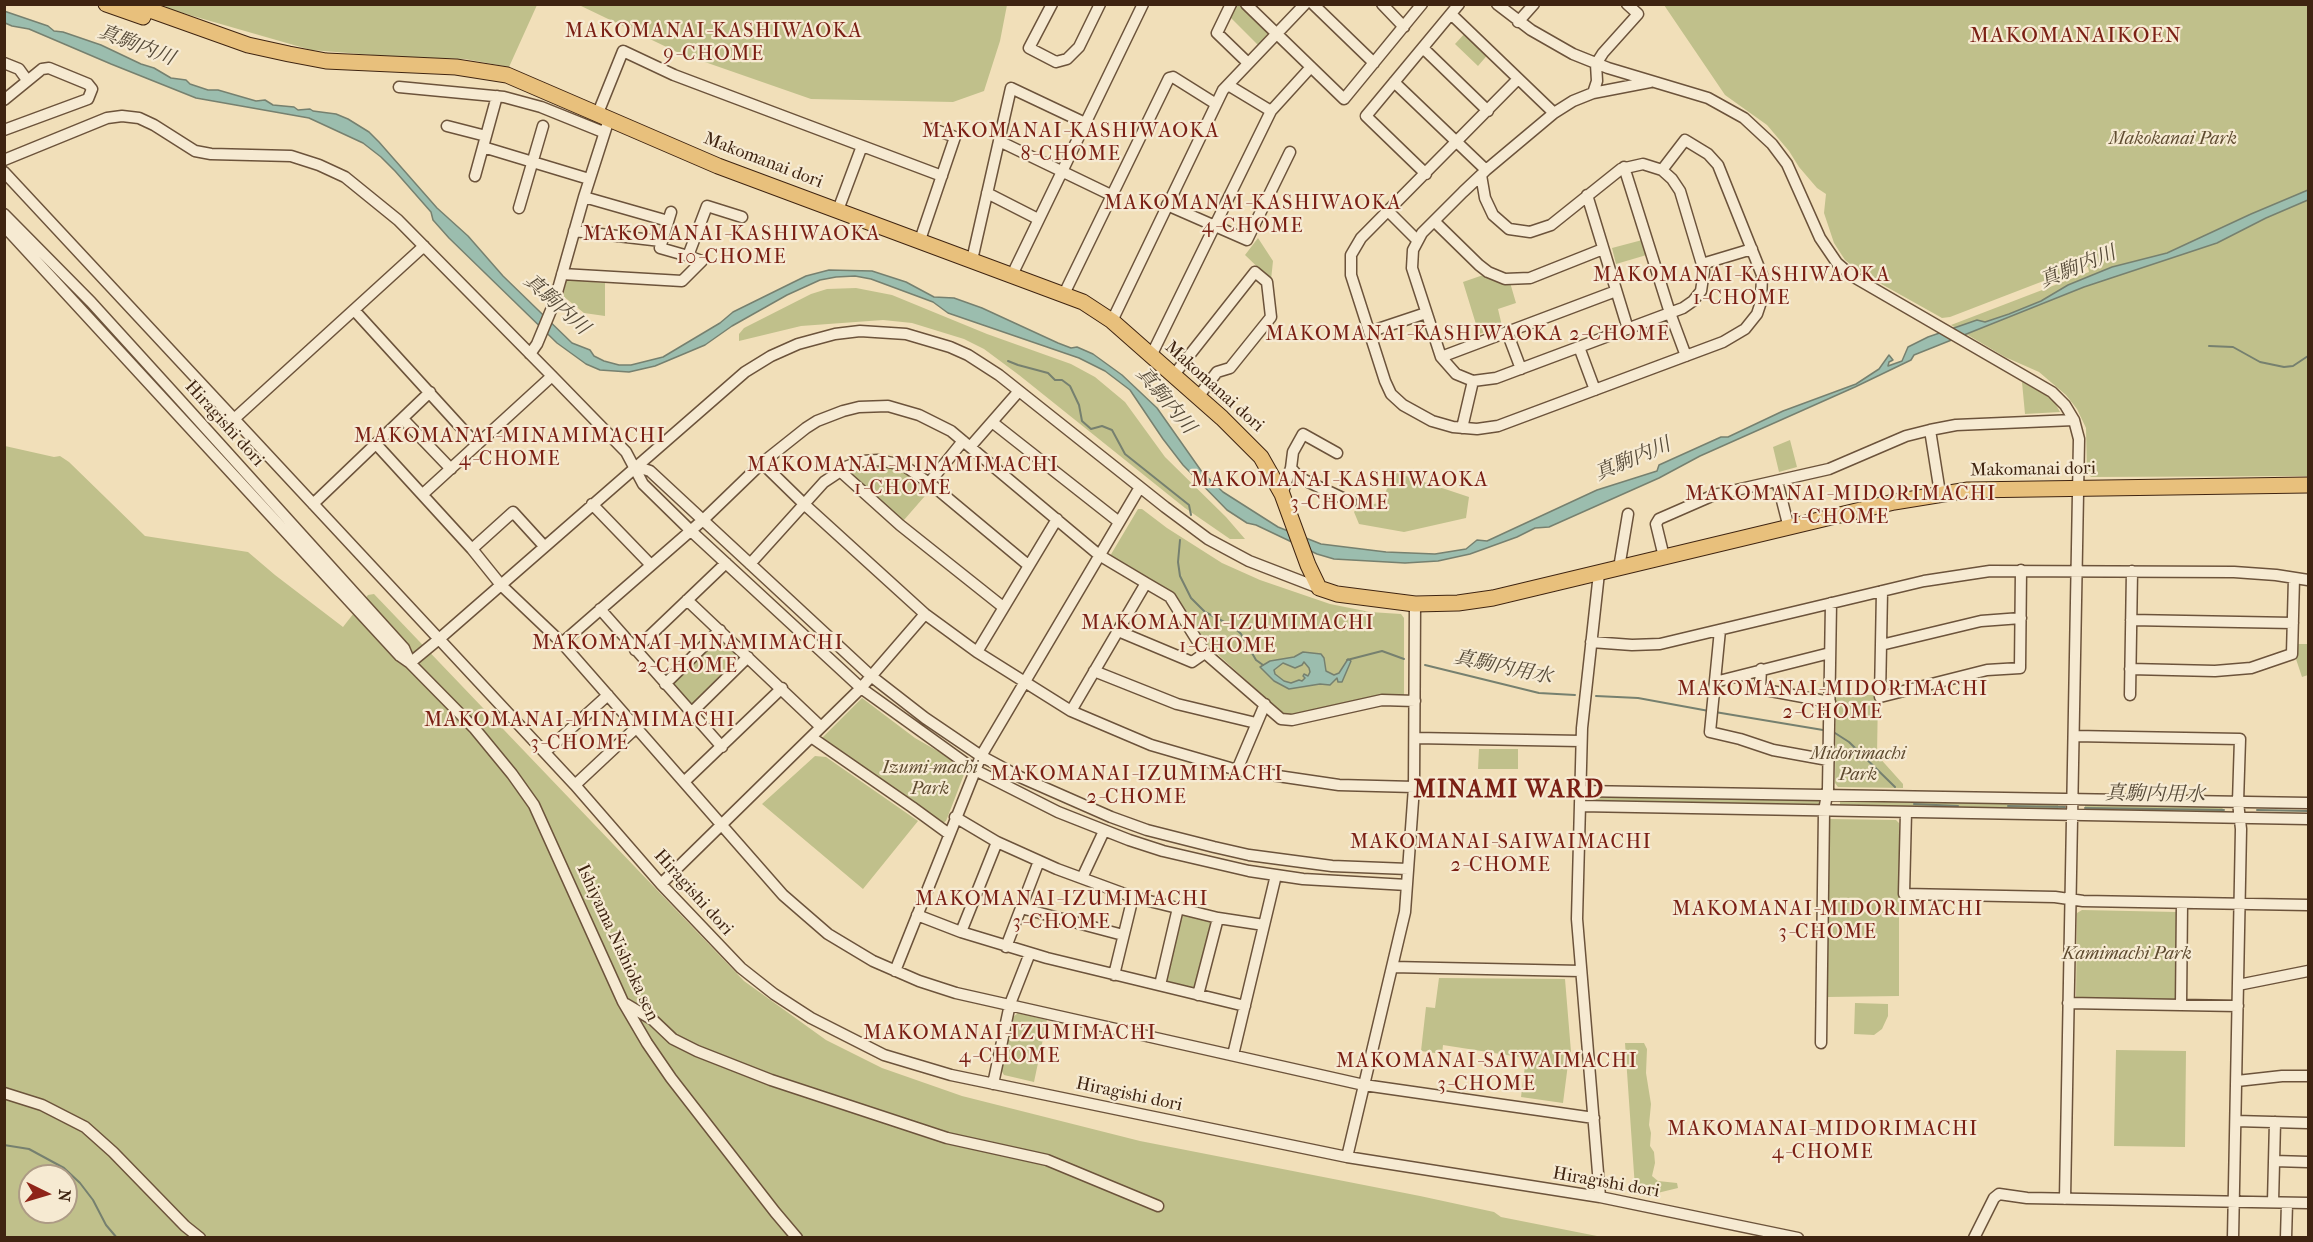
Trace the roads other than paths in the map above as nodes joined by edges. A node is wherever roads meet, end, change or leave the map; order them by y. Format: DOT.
graph roads {
  1 [pos="106,4"];
  2 [pos="133,4"];
  3 [pos="152,4"];
  4 [pos="1052,4"];
  5 [pos="1100,4"];
  6 [pos="1143,4"];
  7 [pos="1231,4"];
  8 [pos="1246,4"];
  9 [pos="1305,4"];
  10 [pos="1313,4"];
  11 [pos="1382,4"];
  12 [pos="1422,4"];
  13 [pos="1459,4"];
  14 [pos="1497,4"];
  15 [pos="1534,4"];
  16 [pos="1627,4"];
  17 [pos="1451,14"];
  18 [pos="1518,22"];
  19 [pos="1404,27"];
  20 [pos="208,32"];
  21 [pos="1277,34"];
  22 [pos="1423,48"];
  23 [pos="4,63"];
  24 [pos="1248,63"];
  25 [pos="1374,63"];
  26 [pos="1596,64"];
  27 [pos="1311,67"];
  28 [pos="1518,79"];
  29 [pos="27,80"];
  30 [pos="1653,81"];
  31 [pos="1394,82"];
  32 [pos="1228,85"];
  33 [pos="399,87"];
  34 [pos="1593,93"];
  35 [pos="497,96"];
  36 [pos="4,100"];
  37 [pos="1216,104"];
  38 [pos="1271,111"];
  39 [pos="1488,111"];
  40 [pos="1554,113"];
  41 [pos="603,121"];
  42 [pos="1084,123"];
  43 [pos="447,126"];
  44 [pos="543,126"];
  45 [pos="933,129"];
  46 [pos="4,130"];
  47 [pos="485,141"];
  48 [pos="999,141"];
  49 [pos="1457,142"];
  50 [pos="862,146"];
  51 [pos="1290,152"];
  52 [pos="4,160"];
  53 [pos="532,161"];
  54 [pos="1624,167"];
  55 [pos="1662,170"];
  56 [pos="1062,171"];
  57 [pos="4,172"];
  58 [pos="1483,172"];
  59 [pos="1426,174"];
  60 [pos="475,176"];
  61 [pos="942,176"];
  62 [pos="589,179"];
  63 [pos="987,193"];
  64 [pos="1111,195"];
  65 [pos="1587,195"];
  66 [pos="584,197"];
  67 [pos="1167,205"];
  68 [pos="519,208"];
  69 [pos="838,210"];
  70 [pos="1388,211"];
  71 [pos="4,214"];
  72 [pos="742,217"];
  73 [pos="1038,219"];
  74 [pos="1434,221"];
  75 [pos="4,226"];
  76 [pos="1214,226"];
  77 [pos="574,231"];
  78 [pos="920,240"];
  79 [pos="1417,240"];
  80 [pos="661,241"];
  81 [pos="424,246"];
  82 [pos="1603,249"];
  83 [pos="1752,249"];
  84 [pos="688,256"];
  85 [pos="972,260"];
  86 [pos="1702,264"];
  87 [pos="562,274"];
  88 [pos="1012,275"];
  89 [pos="1616,291"];
  90 [pos="1064,294"];
  91 [pos="354,310"];
  92 [pos="1426,313"];
  93 [pos="1670,314"];
  94 [pos="1112,321"];
  95 [pos="1628,329"];
  96 [pos="1369,332"];
  97 [pos="1507,332"];
  98 [pos="1579,347"];
  99 [pos="530,354"];
  100 [pos="1151,356"];
  101 [pos="1686,356"];
  102 [pos="1441,357"];
  103 [pos="1521,369"];
  104 [pos="1173,375"];
  105 [pos="552,376"];
  106 [pos="1473,381"];
  107 [pos="1595,390"];
  108 [pos="1019,391"];
  109 [pos="430,393"];
  110 [pos="1198,397"];
  111 [pos="403,418"];
  112 [pos="233,420"];
  113 [pos="2074,420"];
  114 [pos="992,422"];
  115 [pos="1462,428"];
  116 [pos="1930,430"];
  117 [pos="376,444"];
  118 [pos="967,444"];
  119 [pos="477,445"];
  120 [pos="1337,453"];
  121 [pos="762,463"];
  122 [pos="635,466"];
  123 [pos="1290,468"];
  124 [pos="451,469"];
  125 [pos="840,471"];
  126 [pos="1777,481"];
  127 [pos="929,483"];
  128 [pos="2308,485"];
  129 [pos="1140,487"];
  130 [pos="2079,488"];
  131 [pos="1940,493"];
  132 [pos="423,494"];
  133 [pos="1284,501"];
  134 [pos="1351,502"];
  135 [pos="313,504"];
  136 [pos="592,504"];
  137 [pos="804,504"];
  138 [pos="1628,514"];
  139 [pos="1057,519"];
  140 [pos="703,520"];
  141 [pos="1119,522"];
  142 [pos="1789,528"];
  143 [pos="690,530"];
  144 [pos="544,546"];
  145 [pos="472,549"];
  146 [pos="1099,555"];
  147 [pos="1664,557"];
  148 [pos="726,563"];
  149 [pos="650,564"];
  150 [pos="750,564"];
  151 [pos="1028,565"];
  152 [pos="1618,568"];
  153 [pos="2021,570"];
  154 [pos="2077,570"];
  155 [pos="2132,571"];
  156 [pos="1599,573"];
  157 [pos="2294,578"];
  158 [pos="2308,580"];
  159 [pos="1146,583"];
  160 [pos="501,585"];
  161 [pos="1319,588"];
  162 [pos="1882,591"];
  163 [pos="687,600"];
  164 [pos="1415,603"];
  165 [pos="1831,603"];
  166 [pos="1003,607"];
  167 [pos="600,609"];
  168 [pos="925,614"];
  169 [pos="2021,618"];
  170 [pos="2131,620"];
  171 [pos="2294,623"];
  172 [pos="720,630"];
  173 [pos="1720,630"];
  174 [pos="1118,632"];
  175 [pos="439,639"];
  176 [pos="1591,642"];
  177 [pos="562,643"];
  178 [pos="1881,645"];
  179 [pos="636,650"];
  180 [pos="976,652"];
  181 [pos="1205,653"];
  182 [pos="1830,653"];
  183 [pos="748,657"];
  184 [pos="410,663"];
  185 [pos="1761,669"];
  186 [pos="2130,669"];
  187 [pos="1094,671"];
  188 [pos="871,676"];
  189 [pos="1714,681"];
  190 [pos="1024,682"];
  191 [pos="665,684"];
  192 [pos="861,687"];
  193 [pos="782,688"];
  194 [pos="608,695"];
  195 [pos="2130,695"];
  196 [pos="1415,700"];
  197 [pos="1830,702"];
  198 [pos="1265,704"];
  199 [pos="1071,711"];
  200 [pos="692,713"];
  201 [pos="1256,723"];
  202 [pos="637,727"];
  203 [pos="821,727"];
  204 [pos="2074,736"];
  205 [pos="811,737"];
  206 [pos="1414,738"];
  207 [pos="1581,741"];
  208 [pos="722,747"];
  209 [pos="546,752"];
  210 [pos="981,756"];
  211 [pos="1828,760"];
  212 [pos="975,770"];
  213 [pos="1237,770"];
  214 [pos="685,782"];
  215 [pos="575,784"];
  216 [pos="1414,787"];
  217 [pos="1580,791"];
  218 [pos="1828,795"];
  219 [pos="2073,799"];
  220 [pos="2238,802"];
  221 [pos="2308,803"];
  222 [pos="1580,806"];
  223 [pos="1824,811"];
  224 [pos="1906,812"];
  225 [pos="2073,815"];
  226 [pos="955,818"];
  227 [pos="2241,818"];
  228 [pos="2308,819"];
  229 [pos="721,827"];
  230 [pos="1104,831"];
  231 [pos="949,834"];
  232 [pos="997,842"];
  233 [pos="1039,861"];
  234 [pos="1408,869"];
  235 [pos="1276,875"];
  236 [pos="1082,878"];
  237 [pos="661,884"];
  238 [pos="1407,885"];
  239 [pos="1132,897"];
  240 [pos="2071,899"];
  241 [pos="2182,903"];
  242 [pos="2240,904"];
  243 [pos="2308,905"];
  244 [pos="1021,908"];
  245 [pos="1178,908"];
  246 [pos="917,915"];
  247 [pos="1218,918"];
  248 [pos="1264,925"];
  249 [pos="961,932"];
  250 [pos="1123,935"];
  251 [pos="1006,947"];
  252 [pos="1029,953"];
  253 [pos="1392,967"];
  254 [pos="895,971"];
  255 [pos="1581,971"];
  256 [pos="2308,971"];
  257 [pos="1114,975"];
  258 [pos="1160,985"];
  259 [pos="2238,985"];
  260 [pos="1198,995"];
  261 [pos="623,1002"];
  262 [pos="2068,1003"];
  263 [pos="1010,1004"];
  264 [pos="2181,1005"];
  265 [pos="1245,1006"];
  266 [pos="2238,1006"];
  267 [pos="1821,1043"];
  268 [pos="1233,1055"];
  269 [pos="2308,1076"];
  270 [pos="2237,1081"];
  271 [pos="993,1084"];
  272 [pos="1364,1085"];
  273 [pos="4,1093"];
  274 [pos="1594,1118"];
  275 [pos="2236,1121"];
  276 [pos="2275,1122"];
  277 [pos="2308,1123"];
  278 [pos="1347,1157"];
  279 [pos="2274,1161"];
  280 [pos="2308,1162"];
  281 [pos="1600,1197"];
  282 [pos="2065,1199"];
  283 [pos="2234,1202"];
  284 [pos="2273,1202"];
  285 [pos="2287,1203"];
  286 [pos="2308,1203"];
  287 [pos="1158,1206"];
  288 [pos="200,1238"];
  289 [pos="797,1238"];
  290 [pos="1798,1238"];
  291 [pos="1974,1238"];
  292 [pos="2233,1238"];
  293 [pos="2286,1238"];
  1 -- 20 [label="highway"];
  2 -- 20 [label="highway, Makomanai dori"];
  3 -- 20 [label="highway"];
  4 -- 5 [label="street"];
  6 -- 42 [label="street"];
  7 -- 24 [label="street"];
  8 -- 21 [label="street"];
  9 -- 21 [label="street"];
  10 -- 25 [label="street"];
  11 -- 19 [label="street"];
  12 -- 19 [label="street"];
  13 -- 17 [label="street"];
  14 -- 18 [label="street"];
  15 -- 18 [label="street"];
  16 -- 26 [label="street"];
  17 -- 22 [label="street"];
  17 -- 28 [label="street"];
  18 -- 26 [label="street"];
  19 -- 25 [label="street"];
  20 -- 41 [label="highway, Makomanai dori"];
  21 -- 24 [label="street"];
  21 -- 27 [label="street"];
  22 -- 31 [label="street"];
  22 -- 39 [label="street"];
  23 -- 29 [label="street"];
  24 -- 32 [label="street"];
  25 -- 27 [label="street"];
  26 -- 30 [label="street"];
  26 -- 34 [label="street"];
  27 -- 38 [label="street"];
  28 -- 39 [label="street"];
  28 -- 40 [label="street"];
  29 -- 36 [label="street"];
  29 -- 46 [label="street"];
  30 -- 34 [label="street"];
  30 -- 113 [label="street"];
  31 -- 49 [label="street"];
  31 -- 59 [label="street"];
  32 -- 37 [label="street"];
  32 -- 38 [label="street"];
  33 -- 35 [label="street"];
  34 -- 40 [label="street"];
  35 -- 41 [label="street"];
  35 -- 47 [label="street"];
  37 -- 64 [label="street"];
  37 -- 67 [label="street"];
  38 -- 76 [label="street"];
  39 -- 49 [label="street"];
  40 -- 58 [label="street"];
  41 -- 50 [label="street"];
  41 -- 62 [label="street"];
  41 -- 69 [label="highway, Makomanai dori"];
  42 -- 48 [label="street"];
  42 -- 56 [label="street"];
  43 -- 47 [label="street"];
  44 -- 53 [label="street"];
  45 -- 61 [label="street"];
  47 -- 53 [label="street"];
  47 -- 60 [label="street"];
  48 -- 56 [label="street"];
  48 -- 63 [label="street"];
  49 -- 58 [label="street"];
  49 -- 59 [label="street"];
  50 -- 61 [label="street"];
  50 -- 69 [label="street"];
  51 -- 76 [label="street"];
  52 -- 81 [label="street"];
  53 -- 62 [label="street"];
  53 -- 68 [label="street"];
  54 -- 55 [label="street"];
  54 -- 65 [label="street"];
  54 -- 93 [label="street"];
  55 -- 83 [label="street"];
  55 -- 86 [label="street"];
  56 -- 64 [label="street"];
  56 -- 73 [label="street"];
  57 -- 112 [label="street, Hiragishi dori"];
  58 -- 65 [label="street"];
  58 -- 74 [label="street"];
  59 -- 70 [label="street"];
  61 -- 78 [label="street"];
  62 -- 66 [label="street"];
  63 -- 73 [label="street"];
  63 -- 85 [label="street"];
  64 -- 90 [label="street"];
  65 -- 82 [label="street"];
  66 -- 77 [label="street"];
  66 -- 80 [label="street"];
  67 -- 76 [label="street"];
  67 -- 94 [label="street"];
  69 -- 78 [label="highway, Makomanai dori"];
  70 -- 79 [label="street"];
  70 -- 96 [label="street"];
  71 -- 184 [label="street, Hiragishi dori"];
  72 -- 84 [label="street"];
  73 -- 88 [label="street"];
  74 -- 79 [label="street"];
  74 -- 82 [label="street"];
  75 -- 184 [label="street, Hiragishi dori"];
  76 -- 100 [label="street"];
  77 -- 80 [label="street"];
  77 -- 87 [label="street"];
  78 -- 85 [label="highway, Makomanai dori"];
  79 -- 92 [label="street"];
  80 -- 84 [label="street"];
  81 -- 91 [label="street"];
  81 -- 99 [label="street"];
  82 -- 89 [label="street"];
  83 -- 86 [label="street"];
  83 -- 101 [label="street"];
  84 -- 87 [label="street"];
  85 -- 88 [label="highway, Makomanai dori"];
  86 -- 93 [label="street"];
  87 -- 99 [label="street"];
  88 -- 90 [label="highway, Makomanai dori"];
  89 -- 95 [label="street"];
  89 -- 97 [label="street"];
  90 -- 94 [label="highway, Makomanai dori"];
  91 -- 109 [label="street"];
  91 -- 112 [label="street"];
  92 -- 96 [label="street"];
  92 -- 102 [label="street"];
  93 -- 95 [label="street"];
  93 -- 101 [label="street"];
  94 -- 100 [label="highway, Makomanai dori"];
  95 -- 98 [label="street"];
  96 -- 115 [label="street"];
  97 -- 102 [label="street"];
  97 -- 103 [label="street"];
  98 -- 103 [label="street"];
  98 -- 107 [label="street"];
  99 -- 105 [label="street"];
  100 -- 104 [label="highway, Makomanai dori"];
  101 -- 107 [label="street"];
  102 -- 106 [label="street"];
  103 -- 106 [label="street"];
  104 -- 110 [label="highway, Makomanai dori"];
  104 -- 110 [label="street"];
  105 -- 119 [label="street"];
  105 -- 122 [label="street"];
  106 -- 115 [label="street"];
  107 -- 115 [label="street"];
  108 -- 114 [label="street"];
  108 -- 122 [label="street"];
  108 -- 129 [label="street"];
  109 -- 111 [label="street"];
  109 -- 119 [label="street"];
  110 -- 133 [label="highway, Makomanai dori"];
  111 -- 117 [label="street"];
  111 -- 124 [label="street"];
  112 -- 135 [label="street, Hiragishi dori"];
  113 -- 116 [label="street"];
  113 -- 130 [label="street"];
  114 -- 118 [label="street"];
  114 -- 141 [label="street"];
  116 -- 126 [label="street"];
  116 -- 131 [label="street"];
  117 -- 132 [label="street"];
  117 -- 135 [label="street"];
  118 -- 121 [label="street"];
  118 -- 127 [label="street"];
  118 -- 139 [label="street"];
  119 -- 124 [label="street"];
  120 -- 123 [label="street"];
  121 -- 137 [label="street"];
  121 -- 140 [label="street"];
  122 -- 136 [label="street"];
  122 -- 140 [label="street"];
  122 -- 143 [label="street"];
  123 -- 133 [label="street"];
  123 -- 134 [label="street"];
  124 -- 132 [label="street"];
  125 -- 127 [label="street"];
  125 -- 137 [label="street"];
  125 -- 166 [label="street"];
  126 -- 142 [label="street"];
  126 -- 147 [label="street"];
  127 -- 151 [label="street"];
  128 -- 130 [label="highway, Makomanai dori"];
  129 -- 141 [label="street"];
  129 -- 161 [label="street"];
  130 -- 131 [label="highway, Makomanai dori"];
  130 -- 154 [label="street"];
  131 -- 142 [label="highway, Makomanai dori"];
  132 -- 145 [label="street"];
  133 -- 161 [label="highway, Makomanai dori"];
  135 -- 175 [label="street, Hiragishi dori"];
  136 -- 144 [label="street"];
  136 -- 149 [label="street"];
  137 -- 150 [label="street"];
  137 -- 168 [label="street"];
  138 -- 152 [label="street"];
  139 -- 146 [label="street"];
  139 -- 151 [label="street"];
  140 -- 143 [label="street"];
  140 -- 150 [label="street"];
  141 -- 146 [label="street"];
  142 -- 147 [label="highway, Makomanai dori"];
  143 -- 148 [label="street"];
  143 -- 149 [label="street"];
  144 -- 145 [label="street"];
  144 -- 160 [label="street"];
  145 -- 160 [label="street"];
  146 -- 159 [label="street"];
  146 -- 190 [label="street"];
  147 -- 152 [label="highway, Makomanai dori"];
  148 -- 163 [label="street"];
  148 -- 192 [label="street"];
  149 -- 167 [label="street"];
  150 -- 188 [label="street"];
  151 -- 166 [label="street"];
  152 -- 156 [label="highway, Makomanai dori"];
  153 -- 154 [label="street"];
  153 -- 162 [label="street"];
  153 -- 169 [label="street"];
  154 -- 155 [label="street"];
  154 -- 204 [label="street"];
  155 -- 157 [label="street"];
  155 -- 170 [label="street"];
  156 -- 164 [label="highway, Makomanai dori"];
  156 -- 176 [label="street"];
  157 -- 158 [label="street"];
  157 -- 171 [label="street"];
  159 -- 174 [label="street"];
  159 -- 181 [label="street"];
  160 -- 175 [label="street"];
  160 -- 177 [label="street"];
  161 -- 164 [label="highway, Makomanai dori"];
  162 -- 165 [label="street"];
  162 -- 178 [label="street"];
  163 -- 172 [label="street"];
  163 -- 179 [label="street"];
  164 -- 196 [label="street"];
  165 -- 173 [label="street"];
  165 -- 182 [label="street"];
  166 -- 180 [label="street"];
  167 -- 177 [label="street"];
  167 -- 179 [label="street"];
  168 -- 180 [label="street"];
  168 -- 188 [label="street"];
  169 -- 178 [label="street"];
  169 -- 178 [label="street"];
  170 -- 171 [label="street"];
  170 -- 186 [label="street"];
  171 -- 186 [label="street"];
  172 -- 183 [label="street"];
  172 -- 191 [label="street"];
  173 -- 176 [label="street"];
  173 -- 189 [label="street"];
  174 -- 181 [label="street"];
  174 -- 187 [label="street"];
  175 -- 184 [label="street"];
  175 -- 209 [label="street, Hiragishi dori"];
  176 -- 207 [label="street"];
  177 -- 194 [label="street"];
  179 -- 191 [label="street"];
  180 -- 190 [label="street"];
  181 -- 198 [label="street"];
  182 -- 185 [label="street"];
  182 -- 197 [label="street"];
  183 -- 193 [label="street"];
  183 -- 200 [label="street"];
  184 -- 261 [label="street, Ishiyama Nishioka sen"];
  185 -- 189 [label="street"];
  185 -- 197 [label="street"];
  186 -- 195 [label="street"];
  187 -- 199 [label="street"];
  187 -- 201 [label="street"];
  188 -- 192 [label="street"];
  188 -- 210 [label="street"];
  189 -- 211 [label="street"];
  190 -- 199 [label="street"];
  190 -- 210 [label="street"];
  191 -- 200 [label="street"];
  192 -- 203 [label="street"];
  192 -- 212 [label="street"];
  193 -- 203 [label="street"];
  193 -- 208 [label="street"];
  194 -- 202 [label="street"];
  194 -- 209 [label="street"];
  196 -- 198 [label="street"];
  196 -- 206 [label="street"];
  197 -- 211 [label="street"];
  198 -- 201 [label="street"];
  199 -- 213 [label="street"];
  200 -- 208 [label="street"];
  201 -- 213 [label="street"];
  202 -- 214 [label="street"];
  202 -- 215 [label="street"];
  203 -- 205 [label="street"];
  204 -- 219 [label="street"];
  204 -- 220 [label="street"];
  205 -- 229 [label="street"];
  205 -- 231 [label="street"];
  206 -- 207 [label="street"];
  206 -- 216 [label="street"];
  207 -- 217 [label="street"];
  208 -- 214 [label="street"];
  209 -- 215 [label="street, Hiragishi dori"];
  210 -- 212 [label="street"];
  210 -- 234 [label="street"];
  211 -- 218 [label="street"];
  212 -- 226 [label="street"];
  212 -- 230 [label="street"];
  213 -- 216 [label="street"];
  214 -- 229 [label="street"];
  215 -- 237 [label="street, Hiragishi dori"];
  216 -- 234 [label="street"];
  217 -- 218 [label="street"];
  217 -- 222 [label="street"];
  218 -- 219 [label="street"];
  218 -- 223 [label="street"];
  219 -- 220 [label="street"];
  219 -- 225 [label="street"];
  220 -- 221 [label="street"];
  220 -- 227 [label="street"];
  222 -- 223 [label="street"];
  222 -- 255 [label="street"];
  223 -- 224 [label="street"];
  223 -- 267 [label="street"];
  224 -- 225 [label="street"];
  224 -- 240 [label="street"];
  225 -- 227 [label="street"];
  225 -- 240 [label="street"];
  226 -- 231 [label="street"];
  226 -- 232 [label="street"];
  227 -- 228 [label="street"];
  227 -- 242 [label="street"];
  229 -- 237 [label="street"];
  229 -- 254 [label="street"];
  230 -- 235 [label="street"];
  230 -- 236 [label="street"];
  231 -- 246 [label="street"];
  232 -- 233 [label="street"];
  232 -- 249 [label="street"];
  233 -- 236 [label="street"];
  233 -- 244 [label="street"];
  234 -- 238 [label="street"];
  235 -- 238 [label="street"];
  235 -- 248 [label="street"];
  236 -- 239 [label="street"];
  237 -- 271 [label="street, Hiragishi dori"];
  238 -- 253 [label="street"];
  239 -- 245 [label="street"];
  239 -- 250 [label="street"];
  240 -- 241 [label="street"];
  240 -- 262 [label="street"];
  241 -- 242 [label="street"];
  241 -- 264 [label="street"];
  242 -- 243 [label="street"];
  242 -- 259 [label="street"];
  244 -- 250 [label="street"];
  244 -- 251 [label="street"];
  245 -- 247 [label="street"];
  245 -- 258 [label="street"];
  246 -- 249 [label="street"];
  246 -- 254 [label="street"];
  247 -- 248 [label="street"];
  247 -- 260 [label="street"];
  248 -- 265 [label="street"];
  249 -- 251 [label="street"];
  250 -- 257 [label="street"];
  251 -- 252 [label="street"];
  252 -- 257 [label="street"];
  252 -- 263 [label="street"];
  253 -- 255 [label="street"];
  253 -- 272 [label="street"];
  254 -- 263 [label="street"];
  255 -- 274 [label="street"];
  256 -- 259 [label="street"];
  257 -- 258 [label="street"];
  258 -- 260 [label="street"];
  259 -- 266 [label="street"];
  260 -- 265 [label="street"];
  261 -- 287 [label="street"];
  261 -- 289 [label="street, Ishiyama Nishioka sen"];
  262 -- 264 [label="street"];
  262 -- 282 [label="street"];
  263 -- 268 [label="street"];
  263 -- 271 [label="street"];
  264 -- 266 [label="street"];
  265 -- 268 [label="street"];
  266 -- 270 [label="street"];
  268 -- 272 [label="street"];
  269 -- 270 [label="street"];
  270 -- 275 [label="street"];
  271 -- 278 [label="street, Hiragishi dori"];
  272 -- 274 [label="street"];
  272 -- 278 [label="street"];
  273 -- 288 [label="street"];
  274 -- 281 [label="street"];
  275 -- 276 [label="street"];
  275 -- 283 [label="street"];
  276 -- 277 [label="street"];
  276 -- 279 [label="street"];
  278 -- 281 [label="street, Hiragishi dori"];
  279 -- 280 [label="street"];
  279 -- 284 [label="street"];
  281 -- 290 [label="street, Hiragishi dori"];
  282 -- 283 [label="street"];
  282 -- 291 [label="street"];
  283 -- 284 [label="street"];
  283 -- 292 [label="street"];
  284 -- 285 [label="street"];
  285 -- 286 [label="street"];
  285 -- 293 [label="street"];
}
